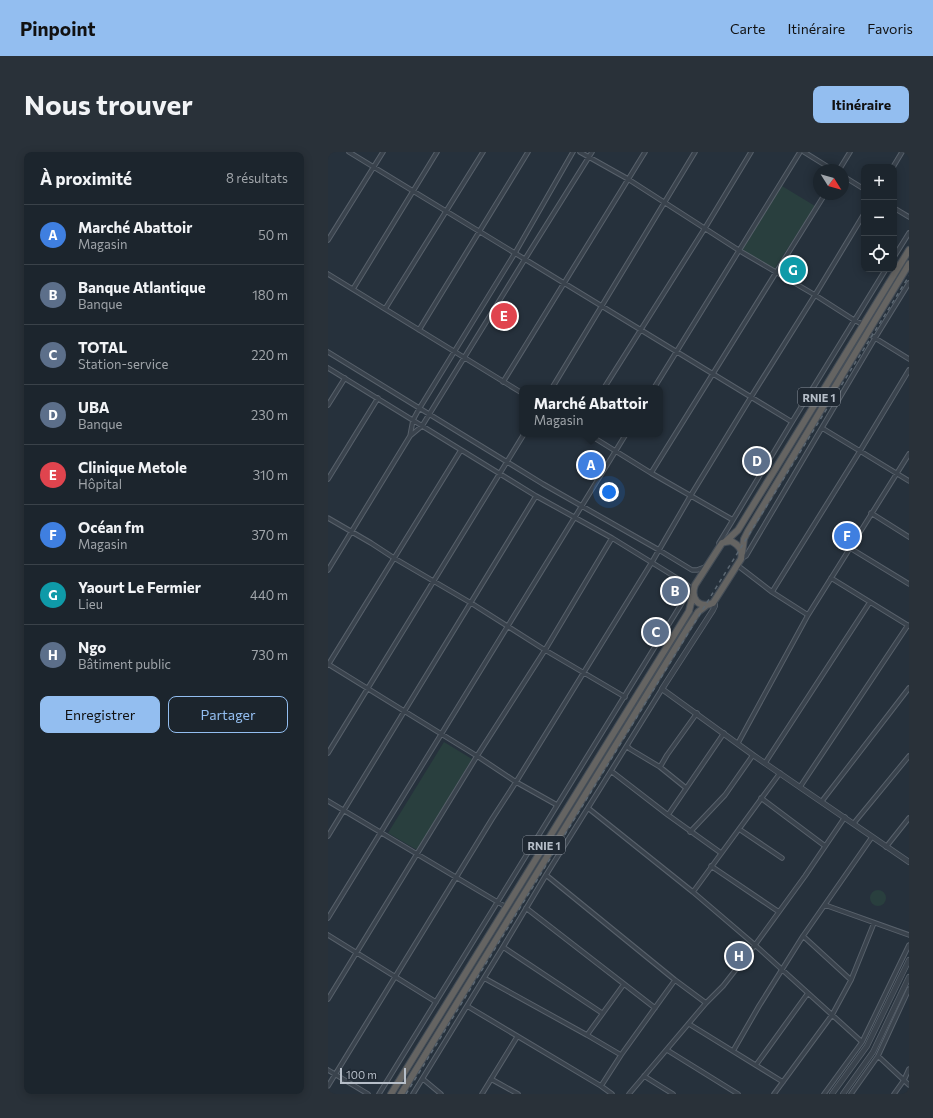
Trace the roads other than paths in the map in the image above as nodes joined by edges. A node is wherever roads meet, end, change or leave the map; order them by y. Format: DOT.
graph roads {
  1 [pos="349,152"];
  2 [pos="382,152"];
  3 [pos="437,152"];
  4 [pos="483,152"];
  5 [pos="528,152"];
  6 [pos="574,152"];
  7 [pos="580,152"];
  8 [pos="592,152"];
  9 [pos="645,152"];
  10 [pos="696,152"];
  11 [pos="750,152"];
  12 [pos="800,152"];
  13 [pos="804,152"];
  14 [pos="850,152"];
  15 [pos="902,152"];
  16 [pos="589,157"];
  17 [pos="823,164"];
  18 [pos="843,164"];
  19 [pos="895,164"];
  20 [pos="373,167"];
  21 [pos="628,179"];
  22 [pos="849,180"];
  23 [pos="861,187"];
  24 [pos="413,191"];
  25 [pos="821,200"];
  26 [pos="664,203"];
  27 [pos="897,210"];
  28 [pos="446,211"];
  29 [pos="909,217"];
  30 [pos="861,219"];
  31 [pos="705,228"];
  32 [pos="479,231"];
  33 [pos="909,233"];
  34 [pos="328,240"];
  35 [pos="909,250"];
  36 [pos="740,251"];
  37 [pos="897,252"];
  38 [pos="515,253"];
  39 [pos="525,259"];
  40 [pos="909,264"];
  41 [pos="884,272"];
  42 [pos="776,273"];
  43 [pos="328,274"];
  44 [pos="564,283"];
  45 [pos="909,283"];
  46 [pos="353,289"];
  47 [pos="815,295"];
  48 [pos="602,306"];
  49 [pos="385,309"];
  50 [pos="854,320"];
  51 [pos="864,324"];
  52 [pos="419,330"];
  53 [pos="641,330"];
  54 [pos="867,333"];
  55 [pos="875,338"];
  56 [pos="328,352"];
  57 [pos="454,352"];
  58 [pos="677,352"];
  59 [pos="464,358"];
  60 [pos="909,359"];
  61 [pos="328,368"];
  62 [pos="909,370"];
  63 [pos="713,374"];
  64 [pos="345,378"];
  65 [pos="503,382"];
  66 [pos="554,385"];
  67 [pos="606,385"];
  68 [pos="656,385"];
  69 [pos="519,391"];
  70 [pos="751,397"];
  71 [pos="378,398"];
  72 [pos="328,405"];
  73 [pos="420,409"];
  74 [pos="429,415"];
  75 [pos="413,420"];
  76 [pos="792,422"];
  77 [pos="422,426"];
  78 [pos="822,428"];
  79 [pos="410,436"];
  80 [pos="522,437"];
  81 [pos="593,437"];
  82 [pos="624,437"];
  83 [pos="461,450"];
  84 [pos="615,451"];
  85 [pos="860,451"];
  86 [pos="909,454"];
  87 [pos="506,462"];
  88 [pos="651,473"];
  89 [pos="500,474"];
  90 [pos="897,474"];
  91 [pos="328,479"];
  92 [pos="909,481"];
  93 [pos="691,495"];
  94 [pos="536,496"];
  95 [pos="581,506"];
  96 [pos="871,514"];
  97 [pos="328,518"];
  98 [pos="574,518"];
  99 [pos="733,520"];
  100 [pos="352,532"];
  101 [pos="909,537"];
  102 [pos="612,538"];
  103 [pos="725,542"];
  104 [pos="850,548"];
  105 [pos="718,549"];
  106 [pos="659,550"];
  107 [pos="742,556"];
  108 [pos="394,558"];
  109 [pos="652,562"];
  110 [pos="738,565"];
  111 [pos="706,566"];
  112 [pos="328,570"];
  113 [pos="831,578"];
  114 [pos="434,582"];
  115 [pos="909,584"];
  116 [pos="693,592"];
  117 [pos="772,592"];
  118 [pos="715,601"];
  119 [pos="870,602"];
  120 [pos="471,603"];
  121 [pos="707,605"];
  122 [pos="808,615"];
  123 [pos="508,626"];
  124 [pos="908,626"];
  125 [pos="545,650"];
  126 [pos="328,664"];
  127 [pos="583,672"];
  128 [pos="367,688"];
  129 [pos="909,688"];
  130 [pos="662,689"];
  131 [pos="625,696"];
  132 [pos="404,711"];
  133 [pos="697,714"];
  134 [pos="724,733"];
  135 [pos="441,734"];
  136 [pos="738,743"];
  137 [pos="627,746"];
  138 [pos="328,753"];
  139 [pos="753,755"];
  140 [pos="477,756"];
  141 [pos="909,756"];
  142 [pos="765,763"];
  143 [pos="660,767"];
  144 [pos="611,771"];
  145 [pos="780,773"];
  146 [pos="516,782"];
  147 [pos="800,787"];
  148 [pos="686,788"];
  149 [pos="762,798"];
  150 [pos="328,801"];
  151 [pos="822,801"];
  152 [pos="557,805"];
  153 [pos="588,808"];
  154 [pos="344,810"];
  155 [pos="668,815"];
  156 [pos="845,817"];
  157 [pos="909,818"];
  158 [pos="854,823"];
  159 [pos="739,829"];
  160 [pos="381,832"];
  161 [pos="690,832"];
  162 [pos="328,836"];
  163 [pos="872,837"];
  164 [pos="825,846"];
  165 [pos="886,847"];
  166 [pos="721,853"];
  167 [pos="417,854"];
  168 [pos="782,858"];
  169 [pos="909,862"];
  170 [pos="711,866"];
  171 [pos="546,875"];
  172 [pos="456,877"];
  173 [pos="693,892"];
  174 [pos="498,902"];
  175 [pos="825,906"];
  176 [pos="506,907"];
  177 [pos="526,908"];
  178 [pos="512,912"];
  179 [pos="779,912"];
  180 [pos="521,916"];
  181 [pos="328,918"];
  182 [pos="874,923"];
  183 [pos="328,935"];
  184 [pos="909,935"];
  185 [pos="803,936"];
  186 [pos="755,945"];
  187 [pos="909,945"];
  188 [pos="503,947"];
  189 [pos="357,952"];
  190 [pos="909,960"];
  191 [pos="782,970"];
  192 [pos="395,976"];
  193 [pos="909,977"];
  194 [pos="484,978"];
  195 [pos="676,980"];
  196 [pos="851,980"];
  197 [pos="624,984"];
  198 [pos="909,989"];
  199 [pos="808,993"];
  200 [pos="328,999"];
  201 [pos="436,1002"];
  202 [pos="706,1003"];
  203 [pos="467,1006"];
  204 [pos="655,1008"];
  205 [pos="602,1013"];
  206 [pos="832,1015"];
  207 [pos="690,1024"];
  208 [pos="587,1035"];
  209 [pos="517,1037"];
  210 [pos="862,1042"];
  211 [pos="667,1050"];
  212 [pos="733,1051"];
  213 [pos="622,1055"];
  214 [pos="878,1056"];
  215 [pos="756,1065"];
  216 [pos="909,1069"];
  217 [pos="328,1070"];
  218 [pos="335,1074"];
  219 [pos="644,1076"];
  220 [pos="423,1079"];
  221 [pos="491,1079"];
  222 [pos="904,1080"];
  223 [pos="783,1082"];
  224 [pos="909,1085"];
  225 [pos="328,1086"];
  226 [pos="601,1086"];
  227 [pos="849,1086"];
  228 [pos="854,1090"];
  229 [pos="368,1094"];
  230 [pos="378,1094"];
  231 [pos="391,1094"];
  232 [pos="401,1094"];
  233 [pos="413,1094"];
  234 [pos="441,1094"];
  235 [pos="482,1094"];
  236 [pos="518,1094"];
  237 [pos="612,1094"];
  238 [pos="629,1094"];
  239 [pos="673,1094"];
  240 [pos="738,1094"];
  241 [pos="774,1094"];
  242 [pos="824,1094"];
  243 [pos="832,1094"];
  244 [pos="843,1094"];
  245 [pos="851,1094"];
  246 [pos="894,1094"];
  1 -- 20 [label="street"];
  2 -- 20 [label="street"];
  3 -- 24 [label="street"];
  4 -- 28 [label="street"];
  5 -- 32 [label="street"];
  6 -- 38 [label="street"];
  7 -- 16 [label="street"];
  8 -- 16 [label="street"];
  9 -- 21 [label="street"];
  10 -- 26 [label="street"];
  11 -- 31 [label="street"];
  12 -- 36 [label="street"];
  13 -- 17 [label="street"];
  14 -- 18 [label="street"];
  15 -- 19 [label="street"];
  16 -- 21 [label="street"];
  16 -- 39 [label="street"];
  20 -- 24 [label="street"];
  20 -- 34 [label="street"];
  21 -- 26 [label="street"];
  21 -- 44 [label="street"];
  22 -- 23 [label="street"];
  24 -- 28 [label="street"];
  24 -- 46 [label="street"];
  25 -- 42 [label="street"];
  26 -- 31 [label="street"];
  26 -- 48 [label="street"];
  27 -- 29 [label="street"];
  28 -- 32 [label="street"];
  28 -- 49 [label="street"];
  30 -- 47 [label="street"];
  31 -- 36 [label="street"];
  31 -- 53 [label="street"];
  32 -- 38 [label="street"];
  32 -- 52 [label="street"];
  33 -- 37 [label="street"];
  35 -- 51 [label="highway, RNIE 1"];
  36 -- 42 [label="street"];
  36 -- 58 [label="street"];
  38 -- 39 [label="street"];
  38 -- 57 [label="street"];
  39 -- 44 [label="street"];
  39 -- 59 [label="street"];
  40 -- 54 [label="highway, RNIE 1"];
  41 -- 50 [label="street"];
  42 -- 47 [label="street"];
  42 -- 63 [label="street"];
  43 -- 46 [label="street"];
  44 -- 48 [label="street"];
  44 -- 65 [label="street"];
  45 -- 55 [label="street"];
  46 -- 49 [label="street"];
  47 -- 50 [label="street"];
  47 -- 70 [label="street"];
  48 -- 53 [label="street"];
  48 -- 66 [label="street"];
  49 -- 52 [label="street"];
  50 -- 51 [label="street"];
  50 -- 76 [label="street"];
  51 -- 103 [label="highway, RNIE 1"];
  52 -- 57 [label="street"];
  53 -- 58 [label="street"];
  53 -- 67 [label="street"];
  54 -- 55 [label="street"];
  54 -- 107 [label="highway, RNIE 1"];
  55 -- 60 [label="street"];
  55 -- 78 [label="street"];
  56 -- 73 [label="street"];
  57 -- 59 [label="street"];
  57 -- 73 [label="street"];
  58 -- 63 [label="street"];
  58 -- 68 [label="street"];
  59 -- 65 [label="street"];
  59 -- 74 [label="street"];
  61 -- 64 [label="street"];
  62 -- 85 [label="street"];
  63 -- 70 [label="street"];
  63 -- 88 [label="street"];
  64 -- 71 [label="street"];
  64 -- 72 [label="street"];
  65 -- 69 [label="street"];
  70 -- 76 [label="street"];
  70 -- 93 [label="street"];
  71 -- 75 [label="street"];
  71 -- 91 [label="street"];
  73 -- 74 [label="street"];
  73 -- 75 [label="street"];
  74 -- 77 [label="street"];
  74 -- 87 [label="street"];
  75 -- 77 [label="street"];
  75 -- 79 [label="street"];
  76 -- 99 [label="street"];
  77 -- 79 [label="street"];
  77 -- 83 [label="street"];
  78 -- 85 [label="street"];
  78 -- 107 [label="street"];
  79 -- 100 [label="street"];
  80 -- 87 [label="street"];
  81 -- 84 [label="street"];
  82 -- 84 [label="street"];
  83 -- 89 [label="street"];
  83 -- 108 [label="street"];
  84 -- 88 [label="street"];
  84 -- 95 [label="street"];
  85 -- 90 [label="street"];
  85 -- 117 [label="street"];
  86 -- 90 [label="street"];
  87 -- 89 [label="street"];
  87 -- 95 [label="street"];
  88 -- 93 [label="street"];
  89 -- 94 [label="street"];
  89 -- 114 [label="street"];
  90 -- 92 [label="street"];
  90 -- 96 [label="street"];
  93 -- 99 [label="street"];
  93 -- 106 [label="street"];
  94 -- 98 [label="street"];
  94 -- 120 [label="street"];
  95 -- 98 [label="street"];
  95 -- 106 [label="street"];
  96 -- 101 [label="street"];
  96 -- 104 [label="street"];
  97 -- 100 [label="street"];
  98 -- 102 [label="street"];
  98 -- 123 [label="street"];
  99 -- 105 [label="street"];
  100 -- 108 [label="street"];
  100 -- 112 [label="street"];
  102 -- 109 [label="street"];
  102 -- 125 [label="street"];
  103 -- 105 [label="highway, RNIE 1"];
  103 -- 107 [label="highway"];
  104 -- 113 [label="street"];
  104 -- 115 [label="street"];
  105 -- 111 [label="highway, RNIE 1"];
  106 -- 109 [label="street"];
  106 -- 111 [label="street"];
  107 -- 110 [label="highway, RNIE 1"];
  108 -- 114 [label="street"];
  108 -- 126 [label="street"];
  109 -- 116 [label="street"];
  109 -- 127 [label="street"];
  110 -- 117 [label="street"];
  110 -- 118 [label="highway, RNIE 1"];
  111 -- 116 [label="highway, RNIE 1"];
  113 -- 119 [label="street"];
  113 -- 122 [label="street"];
  114 -- 120 [label="street"];
  114 -- 128 [label="street"];
  116 -- 121 [label="highway"];
  116 -- 131 [label="street"];
  116 -- 176 [label="highway, RNIE 1"];
  117 -- 122 [label="street"];
  118 -- 121 [label="highway, RNIE 1"];
  118 -- 130 [label="street"];
  119 -- 124 [label="street"];
  119 -- 142 [label="street"];
  120 -- 123 [label="street"];
  120 -- 132 [label="street"];
  121 -- 178 [label="highway, RNIE 1"];
  122 -- 136 [label="street"];
  123 -- 125 [label="street"];
  123 -- 135 [label="street"];
  124 -- 147 [label="street"];
  125 -- 127 [label="street"];
  125 -- 140 [label="street"];
  126 -- 128 [label="street"];
  127 -- 131 [label="street"];
  127 -- 146 [label="street"];
  128 -- 132 [label="street"];
  128 -- 138 [label="street"];
  129 -- 151 [label="street"];
  130 -- 133 [label="street"];
  130 -- 137 [label="street"];
  131 -- 152 [label="street"];
  132 -- 135 [label="street"];
  132 -- 154 [label="street"];
  133 -- 134 [label="street"];
  133 -- 143 [label="street"];
  134 -- 136 [label="street"];
  134 -- 148 [label="street"];
  135 -- 140 [label="street"];
  135 -- 160 [label="street"];
  136 -- 139 [label="street"];
  137 -- 143 [label="street"];
  137 -- 144 [label="street"];
  139 -- 142 [label="street"];
  139 -- 161 [label="street"];
  140 -- 146 [label="street"];
  140 -- 167 [label="street"];
  141 -- 158 [label="street"];
  142 -- 145 [label="street"];
  143 -- 148 [label="street"];
  144 -- 153 [label="street"];
  144 -- 155 [label="street"];
  145 -- 147 [label="street"];
  145 -- 149 [label="street"];
  146 -- 152 [label="street"];
  146 -- 172 [label="street"];
  147 -- 151 [label="street"];
  148 -- 155 [label="street"];
  149 -- 159 [label="street"];
  149 -- 164 [label="street"];
  150 -- 154 [label="street"];
  151 -- 156 [label="street"];
  152 -- 174 [label="street"];
  153 -- 171 [label="street"];
  153 -- 173 [label="street"];
  154 -- 160 [label="street"];
  154 -- 162 [label="street"];
  155 -- 161 [label="street"];
  156 -- 158 [label="street"];
  156 -- 164 [label="street"];
  157 -- 165 [label="street"];
  158 -- 163 [label="street"];
  159 -- 166 [label="street"];
  159 -- 168 [label="street"];
  160 -- 167 [label="street"];
  160 -- 181 [label="street"];
  161 -- 166 [label="street"];
  163 -- 165 [label="street"];
  163 -- 175 [label="street"];
  164 -- 179 [label="street"];
  165 -- 169 [label="street"];
  166 -- 170 [label="street"];
  167 -- 172 [label="street"];
  167 -- 189 [label="street"];
  170 -- 173 [label="street"];
  170 -- 179 [label="street"];
  171 -- 177 [label="street"];
  171 -- 195 [label="street"];
  172 -- 174 [label="street"];
  172 -- 192 [label="street"];
  173 -- 186 [label="street"];
  174 -- 176 [label="street"];
  174 -- 201 [label="street"];
  175 -- 182 [label="street"];
  175 -- 185 [label="street"];
  176 -- 231 [label="highway, RNIE 1"];
  177 -- 180 [label="street"];
  177 -- 197 [label="street"];
  178 -- 180 [label="street"];
  178 -- 232 [label="highway, RNIE 1"];
  179 -- 186 [label="street"];
  180 -- 188 [label="street"];
  182 -- 184 [label="street"];
  182 -- 196 [label="street"];
  183 -- 189 [label="street"];
  185 -- 191 [label="street"];
  185 -- 196 [label="street"];
  186 -- 191 [label="street"];
  186 -- 202 [label="street"];
  187 -- 210 [label="street"];
  188 -- 194 [label="street"];
  188 -- 205 [label="street"];
  189 -- 192 [label="street"];
  189 -- 200 [label="street"];
  190 -- 243 [label="street"];
  191 -- 199 [label="street"];
  191 -- 212 [label="street"];
  192 -- 201 [label="street"];
  192 -- 218 [label="street"];
  193 -- 227 [label="street"];
  194 -- 203 [label="street"];
  194 -- 208 [label="street"];
  195 -- 202 [label="street"];
  195 -- 204 [label="street"];
  196 -- 206 [label="street"];
  197 -- 204 [label="street"];
  197 -- 205 [label="street"];
  198 -- 214 [label="street"];
  199 -- 206 [label="street"];
  199 -- 215 [label="street"];
  201 -- 230 [label="street"];
  202 -- 207 [label="street"];
  203 -- 209 [label="street"];
  203 -- 220 [label="street"];
  204 -- 213 [label="street"];
  205 -- 208 [label="street"];
  206 -- 210 [label="street"];
  206 -- 223 [label="street"];
  207 -- 211 [label="street"];
  207 -- 212 [label="street"];
  208 -- 213 [label="street"];
  209 -- 221 [label="street"];
  209 -- 226 [label="street"];
  210 -- 242 [label="street"];
  211 -- 219 [label="street"];
  211 -- 240 [label="street"];
  212 -- 215 [label="street"];
  213 -- 226 [label="street"];
  214 -- 222 [label="street"];
  214 -- 228 [label="street"];
  215 -- 223 [label="street"];
  216 -- 222 [label="street"];
  217 -- 218 [label="street"];
  218 -- 225 [label="street"];
  218 -- 229 [label="street"];
  219 -- 238 [label="street"];
  219 -- 239 [label="street"];
  220 -- 233 [label="street"];
  220 -- 234 [label="street"];
  221 -- 235 [label="street"];
  221 -- 236 [label="street"];
  222 -- 224 [label="street"];
  222 -- 246 [label="street"];
  223 -- 241 [label="street"];
  226 -- 237 [label="street"];
  227 -- 228 [label="street"];
  227 -- 244 [label="street"];
  228 -- 245 [label="street"];
}
